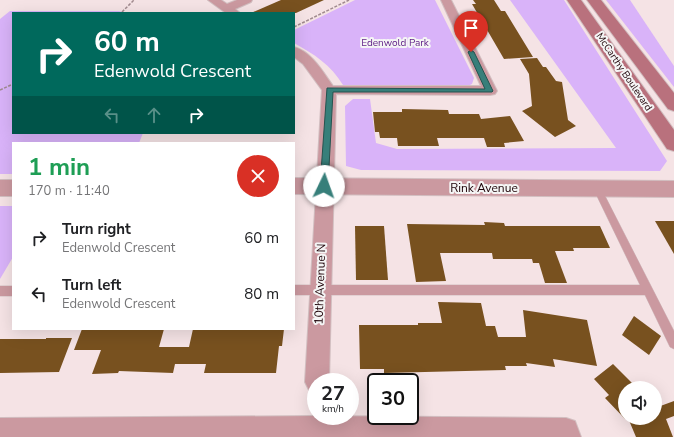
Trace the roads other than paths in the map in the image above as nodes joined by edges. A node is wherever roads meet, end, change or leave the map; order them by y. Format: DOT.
graph roads {
  1 [pos="214,0"];
  2 [pos="247,0"];
  3 [pos="446,0"];
  4 [pos="574,0"];
  5 [pos="594,0"];
  6 [pos="230,11"];
  7 [pos="295,53"];
  8 [pos="329,90"];
  9 [pos="674,105"];
  10 [pos="674,144"];
  11 [pos="295,186"];
  12 [pos="324,186"];
  13 [pos="0,188"];
  14 [pos="12,188"];
  15 [pos="597,188"];
  16 [pos="674,189"];
  17 [pos="295,290"];
  18 [pos="320,290"];
  19 [pos="648,290"];
  20 [pos="0,291"];
  21 [pos="12,291"];
  22 [pos="674,343"];
  23 [pos="317,373"];
  24 [pos="307,420"];
  25 [pos="359,422"];
  26 [pos="0,430"];
  27 [pos="568,437"];
  1 -- 6 [label="street"];
  2 -- 6 [label="street"];
  3 -- 8 [label="street"];
  4 -- 10 [label="main road, McCarthy Boulevard"];
  5 -- 9 [label="main road, McCarthy Boulevard"];
  7 -- 8 [label="street"];
  8 -- 12 [label="street, 10th Avenue N"];
  11 -- 12 [label="street, Rink Avenue"];
  12 -- 15 [label="street, Rink Avenue"];
  12 -- 18 [label="street, 10th Avenue N"];
  13 -- 14 [label="street"];
  15 -- 16 [label="street, Rink Avenue"];
  15 -- 19 [label="lane"];
  17 -- 18 [label="lane"];
  18 -- 19 [label="lane"];
  18 -- 23 [label="street, 10th Avenue N"];
  19 -- 22 [label="lane"];
  20 -- 21 [label="lane"];
  24 -- 26 [label="street"];
  25 -- 27 [label="street"];
}
